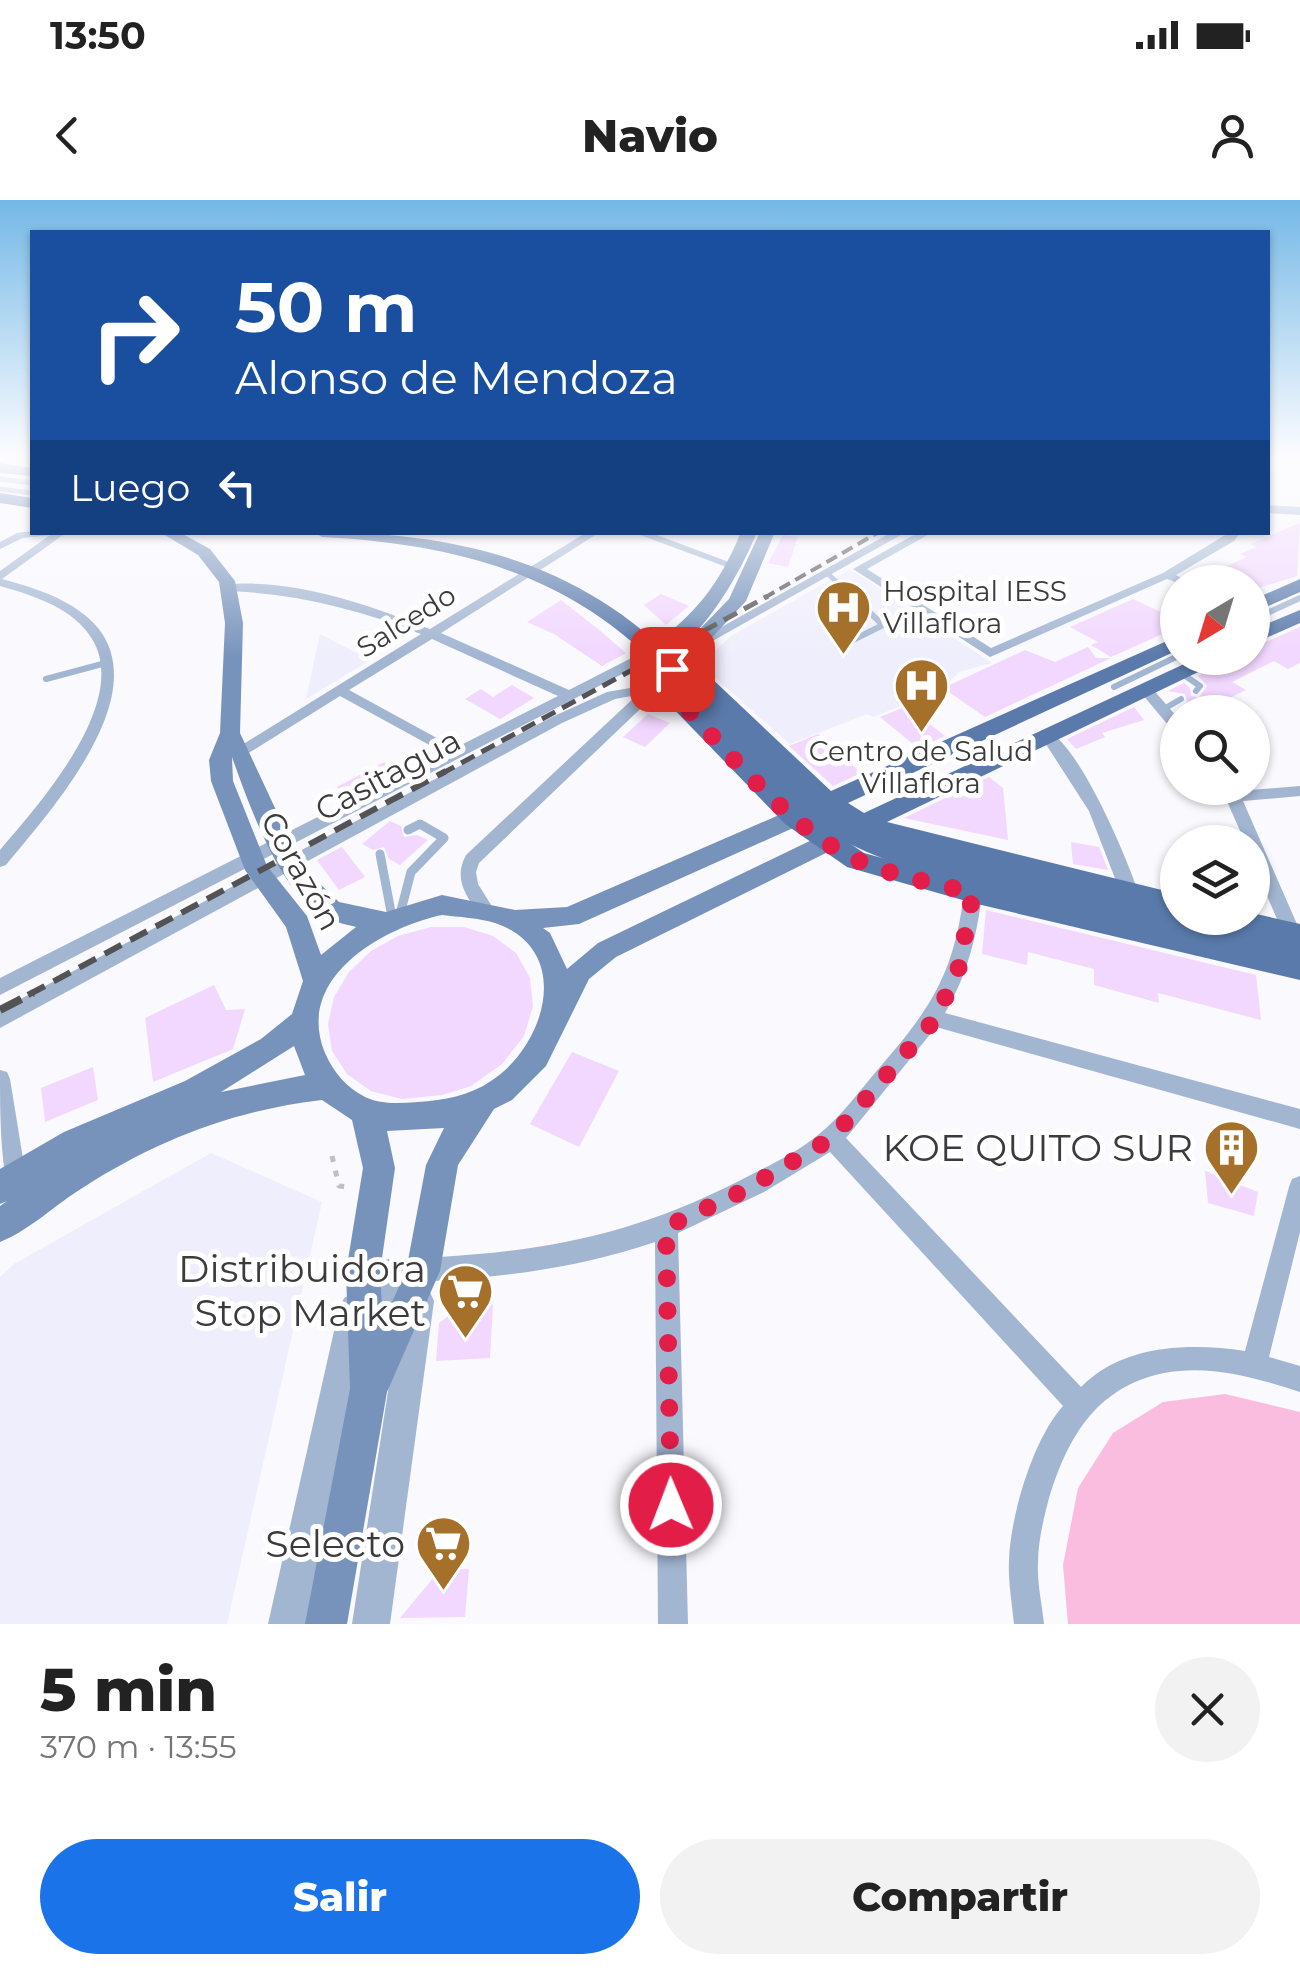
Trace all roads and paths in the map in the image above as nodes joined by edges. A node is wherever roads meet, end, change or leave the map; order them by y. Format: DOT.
graph roads {
  1 [pos="30,534"];
  2 [pos="58,535"];
  3 [pos="178,535"];
  4 [pos="348,535"];
  5 [pos="590,535"];
  6 [pos="646,535"];
  7 [pos="748,535"];
  8 [pos="767,535"];
  9 [pos="896,535"];
  10 [pos="922,535"];
  11 [pos="1209,535"];
  12 [pos="1232,535"];
  13 [pos="204,542"];
  14 [pos="1220,545"];
  15 [pos="0,546"];
  16 [pos="1185,565"];
  17 [pos="736,566"];
  18 [pos="536,569"];
  19 [pos="827,573"];
  20 [pos="1160,578"];
  21 [pos="0,579"];
  22 [pos="1300,585"];
  23 [pos="229,587"];
  24 [pos="1300,598"];
  25 [pos="1270,599"];
  26 [pos="1270,612"];
  27 [pos="1300,616"];
  28 [pos="1270,630"];
  29 [pos="432,635"];
  30 [pos="846,642"];
  31 [pos="696,644"];
  32 [pos="1160,650"];
  33 [pos="654,652"];
  34 [pos="106,664"];
  35 [pos="1160,671"];
  36 [pos="1164,675"];
  37 [pos="1190,675"];
  38 [pos="46,679"];
  39 [pos="686,679"];
  40 [pos="1114,687"];
  41 [pos="654,688"];
  42 [pos="1145,689"];
  43 [pos="340,690"];
  44 [pos="1196,691"];
  45 [pos="568,694"];
  46 [pos="1160,708"];
  47 [pos="1047,735"];
  48 [pos="236,742"];
  49 [pos="454,753"];
  50 [pos="1270,791"];
  51 [pos="1300,791"];
  52 [pos="1236,805"];
  53 [pos="811,810"];
  54 [pos="862,823"];
  55 [pos="408,830"];
  56 [pos="826,843"];
  57 [pos="287,851"];
  58 [pos="380,854"];
  59 [pos="0,861"];
  60 [pos="257,867"];
  61 [pos="973,893"];
  62 [pos="1130,894"];
  63 [pos="1160,902"];
  64 [pos="484,908"];
  65 [pos="392,917"];
  66 [pos="515,920"];
  67 [pos="1270,933"];
  68 [pos="1298,943"];
  69 [pos="1300,968"];
  70 [pos="317,982"];
  71 [pos="0,987"];
  72 [pos="560,1006"];
  73 [pos="936,1018"];
  74 [pos="0,1020"];
  75 [pos="305,1020"];
  76 [pos="0,1079"];
  77 [pos="327,1086"];
  78 [pos="484,1102"];
  79 [pos="363,1111"];
  80 [pos="1300,1119"];
  81 [pos="832,1138"];
  82 [pos="332,1156"];
  83 [pos="8,1182"];
  84 [pos="339,1186"];
  85 [pos="1300,1187"];
  86 [pos="0,1226"];
  87 [pos="666,1227"];
  88 [pos="394,1276"];
  89 [pos="1255,1362"];
  90 [pos="1300,1380"];
  91 [pos="369,1388"];
  92 [pos="1080,1404"];
  93 [pos="287,1624"];
  94 [pos="326,1624"];
  95 [pos="370,1624"];
  96 [pos="673,1624"];
  97 [pos="1029,1624"];
  1 -- 15 [label="street"];
  2 -- 21 [label="street"];
  3 -- 13 [label="main road"];
  4 -- 18 [label="main road"];
  5 -- 18 [label="street, Salcedo"];
  6 -- 17 [label="street"];
  7 -- 17 [label="main road"];
  8 -- 31 [label="main road"];
  9 -- 19 [label="street"];
  10 -- 20 [label="street"];
  11 -- 14 [label="street"];
  12 -- 14 [label="street"];
  13 -- 23 [label="main road"];
  14 -- 16 [label="street"];
  17 -- 33 [label="main road"];
  18 -- 29 [label="street, Salcedo"];
  18 -- 33 [label="main road"];
  19 -- 30 [label="lane"];
  19 -- 31 [label="street"];
  21 -- 34 [label="street"];
  22 -- 25 [label="main road"];
  23 -- 29 [label="street"];
  23 -- 48 [label="main road, Corazón"];
  24 -- 26 [label="lane"];
  27 -- 28 [label="main road"];
  29 -- 43 [label="street, Salcedo"];
  29 -- 45 [label="street"];
  31 -- 39 [label="main road"];
  32 -- 53 [label="main road"];
  33 -- 39 [label="main road"];
  33 -- 45 [label="street, Casitagua"];
  34 -- 38 [label="lane"];
  34 -- 59 [label="street"];
  35 -- 40 [label="lane"];
  36 -- 42 [label="main road"];
  37 -- 44 [label="lane"];
  39 -- 41 [label="street"];
  39 -- 53 [label="main road, bridge"];
  41 -- 57 [label="street, Casitagua"];
  41 -- 64 [label="street"];
  42 -- 46 [label="street"];
  42 -- 47 [label="main road"];
  43 -- 48 [label="street, Salcedo"];
  43 -- 49 [label="street"];
  45 -- 49 [label="street, Casitagua"];
  47 -- 54 [label="main road"];
  47 -- 62 [label="street"];
  48 -- 57 [label="main road, Corazón"];
  48 -- 60 [label="main road, Corazón"];
  49 -- 57 [label="street, Casitagua"];
  50 -- 51 [label="street"];
  52 -- 68 [label="street"];
  53 -- 54 [label="main road"];
  53 -- 56 [label="main road"];
  53 -- 66 [label="main road"];
  53 -- 68 [label="main road, bridge"];
  54 -- 56 [label="main road"];
  54 -- 62 [label="main road"];
  55 -- 65 [label="lane"];
  56 -- 61 [label="main road"];
  56 -- 72 [label="main road"];
  57 -- 60 [label="street, Casitagua"];
  57 -- 65 [label="main road, Corazón"];
  58 -- 65 [label="lane"];
  60 -- 70 [label="main road, Corazón"];
  60 -- 71 [label="street, Casitagua"];
  60 -- 74 [label="street, Casitagua"];
  61 -- 69 [label="main road"];
  61 -- 73 [label="street"];
  62 -- 63 [label="main road"];
  64 -- 65 [label="main road"];
  64 -- 66 [label="main road"];
  65 -- 70 [label="main road"];
  66 -- 72 [label="main road"];
  67 -- 68 [label="main road"];
  70 -- 75 [label="main road"];
  72 -- 78 [label="main road"];
  73 -- 80 [label="street"];
  73 -- 81 [label="street"];
  75 -- 77 [label="main road"];
  75 -- 83 [label="main road"];
  76 -- 83 [label="street"];
  77 -- 79 [label="main road"];
  77 -- 86 [label="main road"];
  78 -- 79 [label="main road"];
  78 -- 88 [label="main road"];
  79 -- 88 [label="main road"];
  81 -- 87 [label="street"];
  81 -- 92 [label="street"];
  82 -- 84 [label="path"];
  85 -- 89 [label="street"];
  87 -- 88 [label="street"];
  87 -- 96 [label="street"];
  88 -- 91 [label="main road"];
  88 -- 91 [label="main road"];
  88 -- 93 [label="street"];
  88 -- 95 [label="street"];
  89 -- 90 [label="street"];
  89 -- 92 [label="street"];
  91 -- 94 [label="main road"];
  92 -- 97 [label="street"];
}
